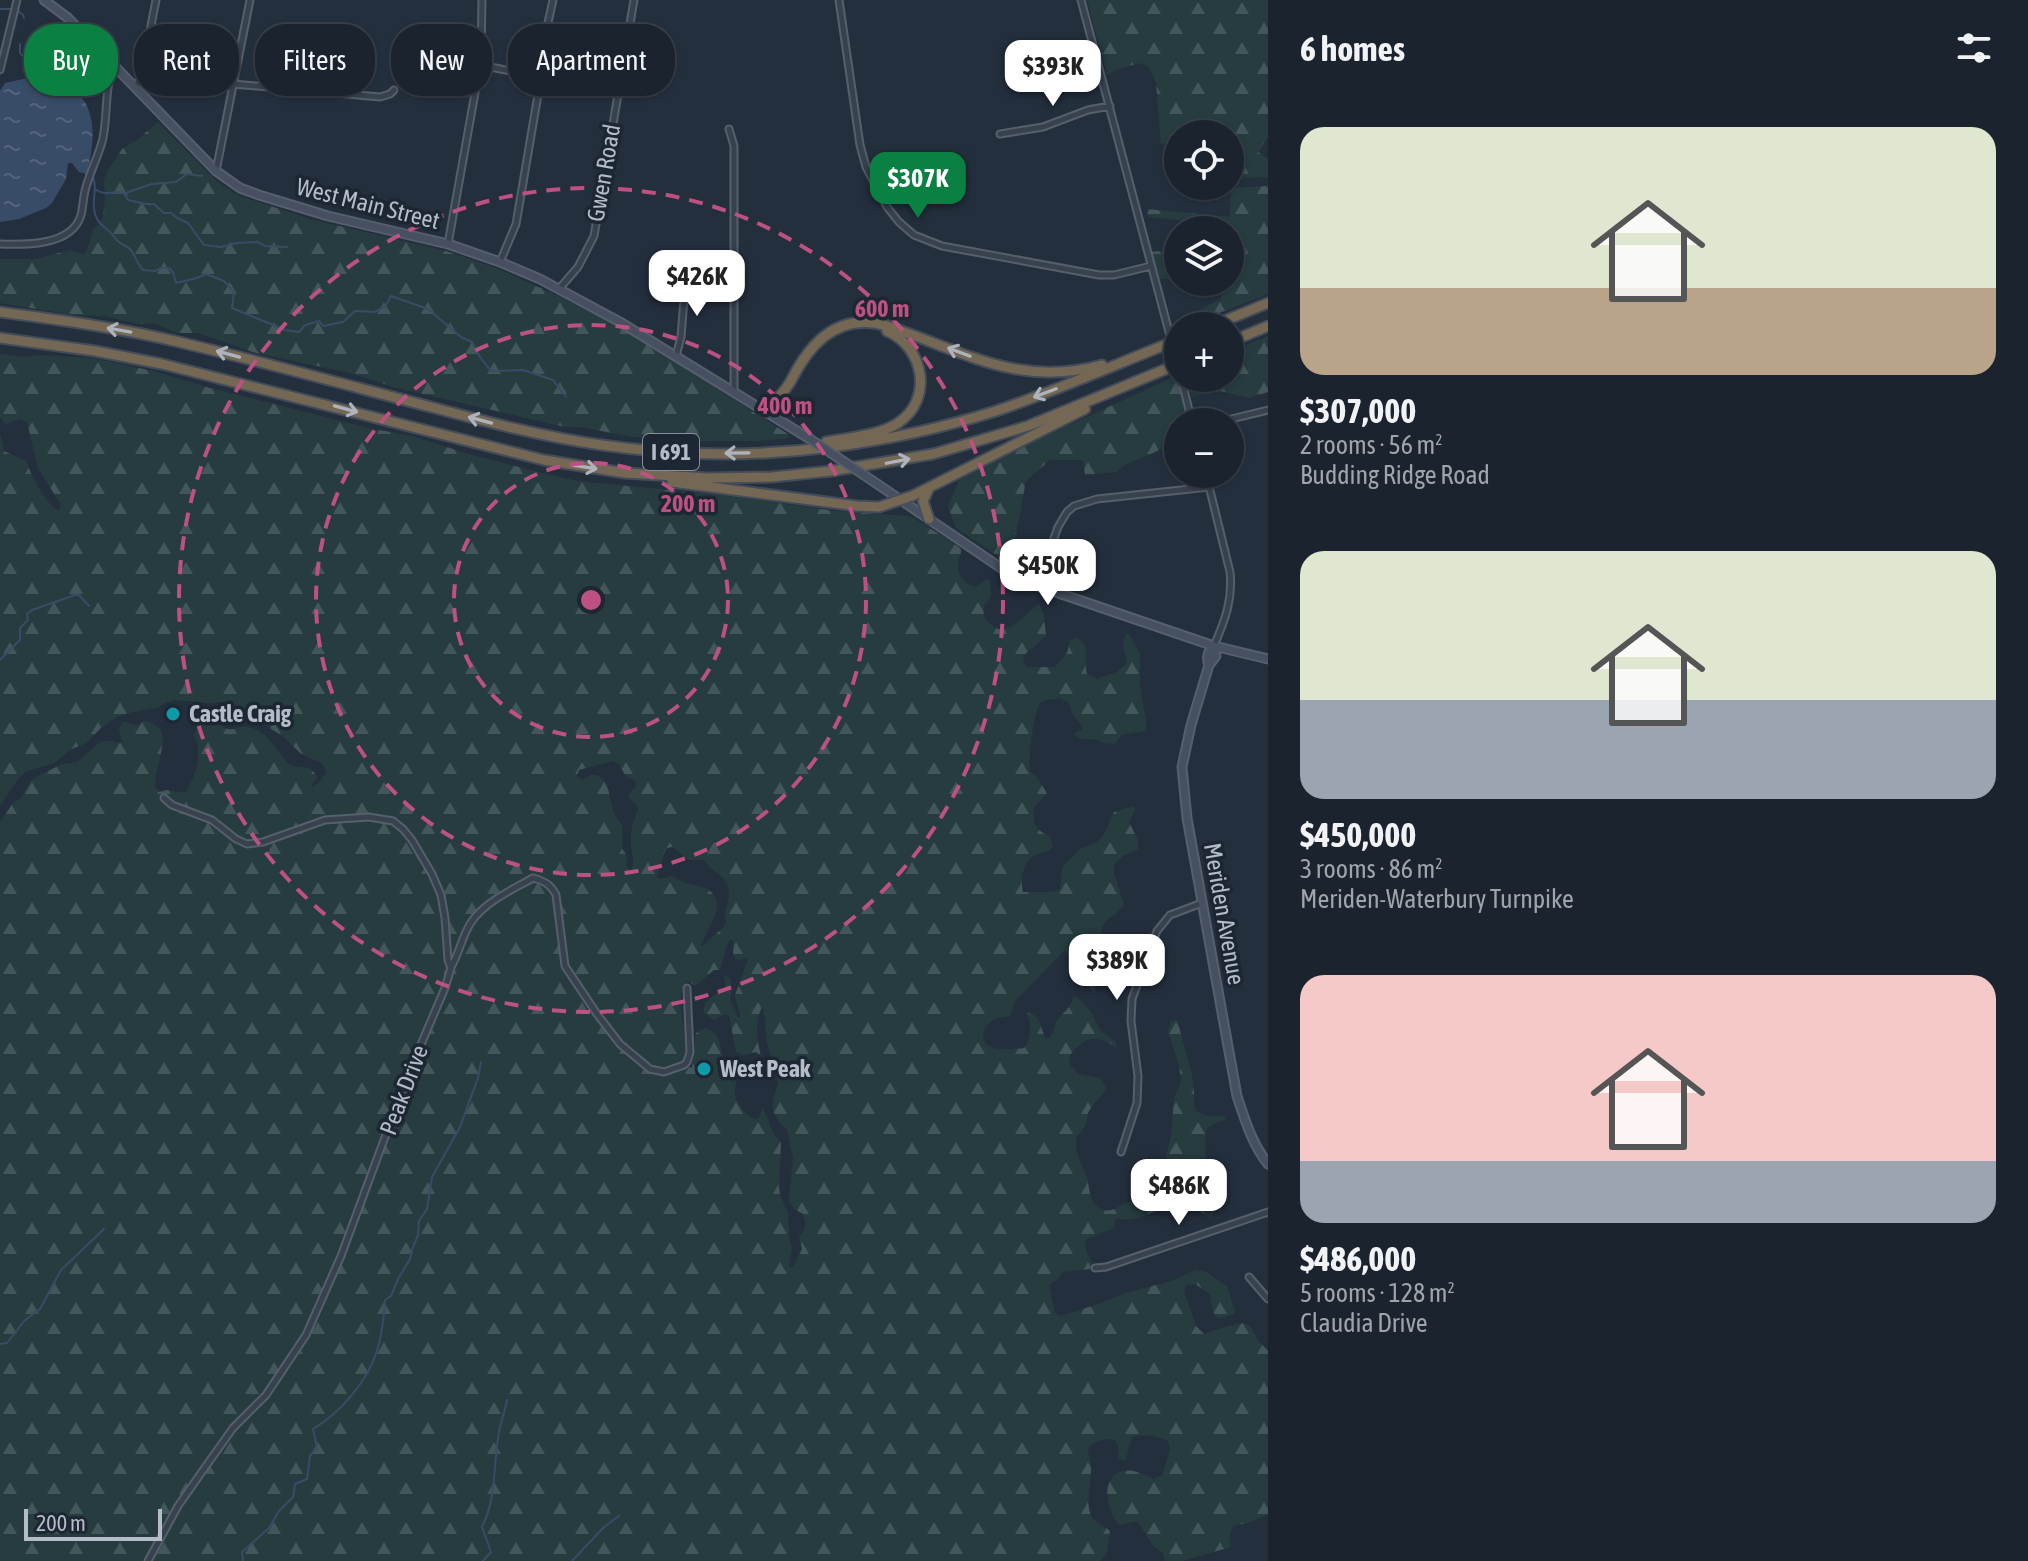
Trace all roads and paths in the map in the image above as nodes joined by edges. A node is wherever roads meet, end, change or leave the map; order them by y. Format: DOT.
graph roads {
  1 [pos="17,0"];
  2 [pos="44,0"];
  3 [pos="156,0"];
  4 [pos="250,0"];
  5 [pos="482,0"];
  6 [pos="553,0"];
  7 [pos="634,0"];
  8 [pos="839,0"];
  9 [pos="1081,0"];
  10 [pos="74,24"];
  11 [pos="151,24"];
  12 [pos="482,24"];
  13 [pos="548,24"];
  14 [pos="239,54"];
  15 [pos="0,70"];
  16 [pos="118,70"];
  17 [pos="239,85"];
  18 [pos="134,86"];
  19 [pos="391,93"];
  20 [pos="107,96"];
  21 [pos="144,96"];
  22 [pos="231,96"];
  23 [pos="1110,106"];
  24 [pos="729,129"];
  25 [pos="1000,134"];
  26 [pos="216,171"];
  27 [pos="0,244"];
  28 [pos="448,244"];
  29 [pos="500,262"];
  30 [pos="1151,266"];
  31 [pos="686,274"];
  32 [pos="559,289"];
  33 [pos="1268,303"];
  34 [pos="0,312"];
  35 [pos="1244,313"];
  36 [pos="1164,314"];
  37 [pos="1268,326"];
  38 [pos="1244,336"];
  39 [pos="0,338"];
  40 [pos="1164,345"];
  41 [pos="1144,353"];
  42 [pos="676,356"];
  43 [pos="1164,370"];
  44 [pos="794,376"];
  45 [pos="1142,379"];
  46 [pos="734,392"];
  47 [pos="1268,410"];
  48 [pos="766,412"];
  49 [pos="1244,416"];
  50 [pos="778,452"];
  51 [pos="625,473"];
  52 [pos="930,487"];
  53 [pos="1200,488"];
  54 [pos="1209,488"];
  55 [pos="901,500"];
  56 [pos="929,519"];
  57 [pos="1037,587"];
  58 [pos="1214,646"];
  59 [pos="1268,659"];
  60 [pos="164,798"];
  61 [pos="1202,903"];
  62 [pos="451,968"];
  63 [pos="687,988"];
  64 [pos="1121,1152"];
  65 [pos="1268,1164"];
  66 [pos="1268,1212"];
  67 [pos="1095,1268"];
  68 [pos="1249,1277"];
  69 [pos="1268,1299"];
  70 [pos="148,1561"];
  1 -- 15 [label="street"];
  2 -- 10 [label="main road, West Main Street"];
  3 -- 11 [label="street"];
  4 -- 14 [label="street"];
  5 -- 12 [label="street"];
  6 -- 13 [label="street"];
  7 -- 32 [label="street, Gwen Road"];
  8 -- 30 [label="street"];
  9 -- 23 [label="street"];
  16 -- 18 [label="main road, West Main Street"];
  17 -- 19 [label="street"];
  20 -- 27 [label="street"];
  21 -- 26 [label="main road, West Main Street"];
  22 -- 26 [label="street"];
  23 -- 25 [label="street"];
  23 -- 30 [label="street"];
  24 -- 46 [label="street"];
  26 -- 28 [label="main road, West Main Street"];
  28 -- 29 [label="main road, West Main Street"];
  28 -- 29 [label="street"];
  29 -- 32 [label="main road, West Main Street"];
  30 -- 36 [label="street"];
  31 -- 42 [label="street"];
  32 -- 42 [label="main road, West Main Street"];
  33 -- 35 [label="highway"];
  50 -- 34 [label="highway, I 691, one-way"];
  37 -- 38 [label="highway"];
  39 -- 51 [label="highway, I 691, one-way"];
  40 -- 41 [label="highway, I 691, bridge"];
  41 -- 44 [label="highway, one-way"];
  41 -- 50 [label="highway, I 691, one-way"];
  42 -- 46 [label="main road, West Main Street"];
  43 -- 45 [label="highway, I 691, bridge"];
  44 -- 48 [label="highway"];
  44 -- 50 [label="highway"];
  51 -- 45 [label="highway, I 691, one-way"];
  45 -- 52 [label="highway"];
  46 -- 48 [label="main road, West Main Street"];
  47 -- 49 [label="street"];
  48 -- 55 [label="main road, West Main Street, bridge"];
  51 -- 55 [label="highway"];
  52 -- 55 [label="highway"];
  52 -- 56 [label="highway"];
  53 -- 57 [label="street"];
  54 -- 58 [label="street"];
  55 -- 56 [label="main road, West Main Street"];
  56 -- 57 [label="main road, West Main Street"];
  57 -- 58 [label="main road, West Main Street"];
  58 -- 59 [label="main road, West Main Street"];
  58 -- 61 [label="main road, Meriden Avenue"];
  60 -- 62 [label="street, Peak Drive"];
  61 -- 64 [label="street"];
  61 -- 65 [label="main road, Meriden Avenue"];
  62 -- 63 [label="street"];
  62 -- 70 [label="street, Peak Drive"];
  66 -- 67 [label="street"];
  68 -- 69 [label="street"];
}
